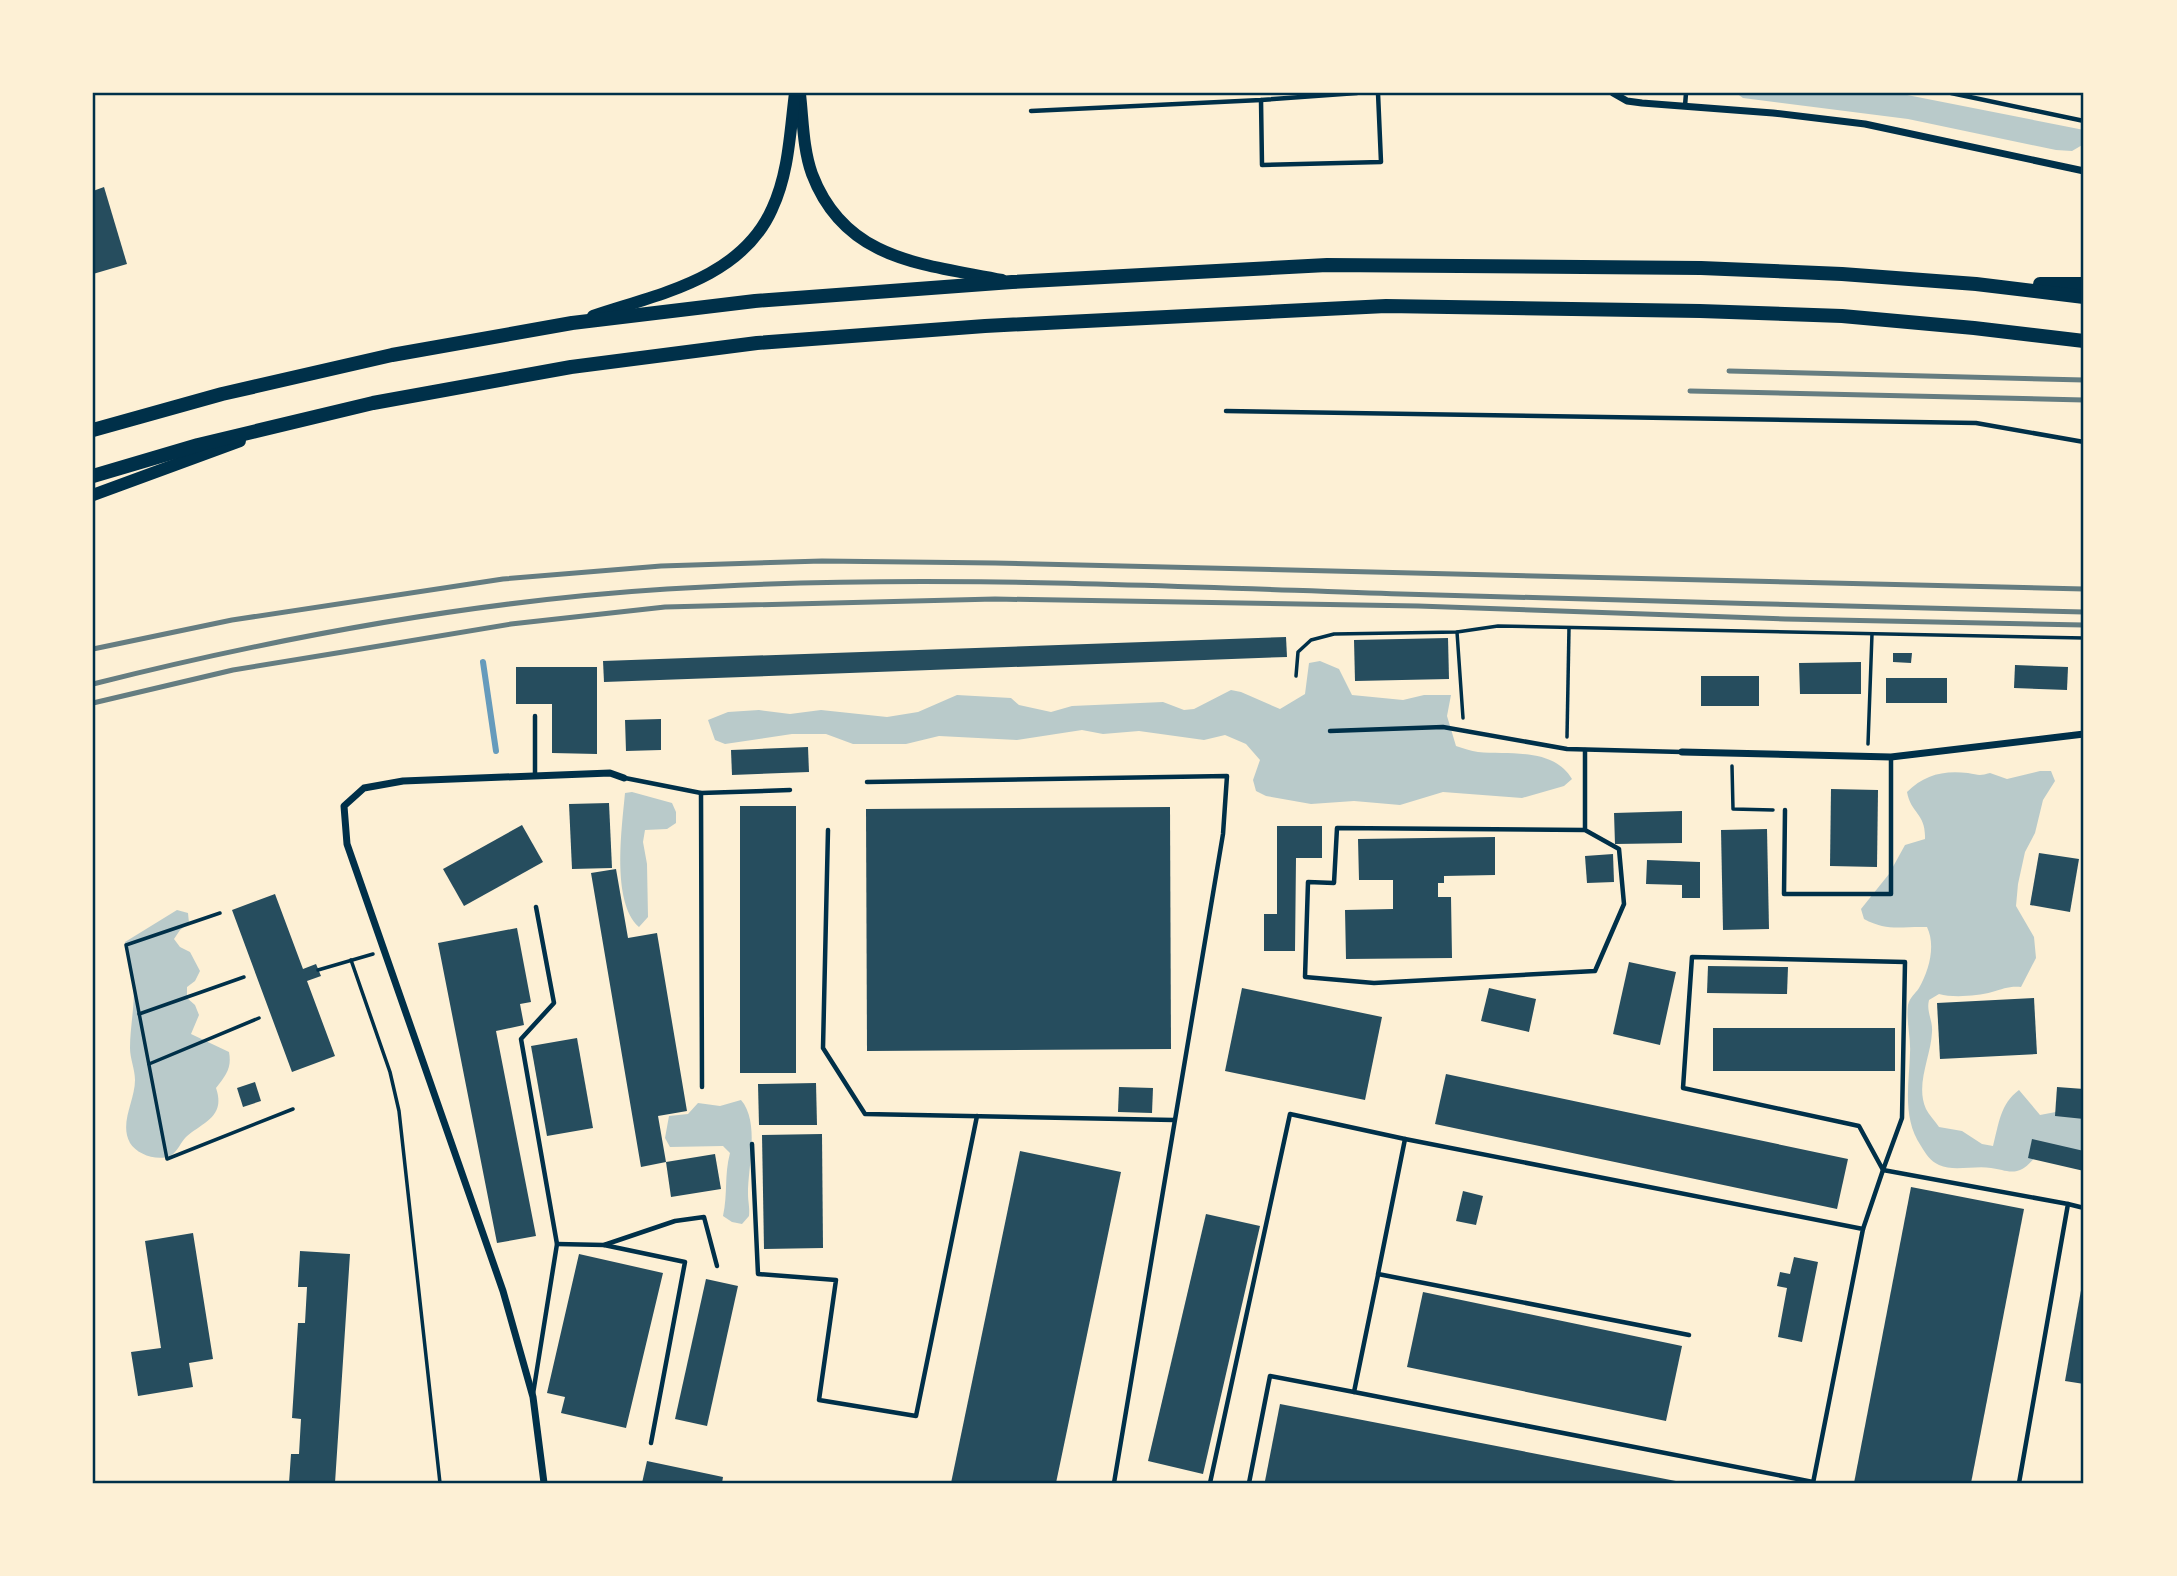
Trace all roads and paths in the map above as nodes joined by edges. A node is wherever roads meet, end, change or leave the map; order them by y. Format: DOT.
graph roads {
  1 [pos="798,93"];
  2 [pos="1357,93"];
  3 [pos="1378,93"];
  4 [pos="1613,93"];
  5 [pos="1686,93"];
  6 [pos="1951,93"];
  7 [pos="1261,100"];
  8 [pos="1685,106"];
  9 [pos="1031,111"];
  10 [pos="2084,121"];
  11 [pos="2084,171"];
  12 [pos="1012,282"];
  13 [pos="1976,284"];
  14 [pos="2084,284"];
  15 [pos="2084,297"];
  16 [pos="572,323"];
  17 [pos="2084,341"];
  18 [pos="1226,411"];
  19 [pos="302,419"];
  20 [pos="93,430"];
  21 [pos="2084,442"];
  22 [pos="93,476"];
  23 [pos="93,495"];
  24 [pos="1569,628"];
  25 [pos="1457,632"];
  26 [pos="1872,634"];
  27 [pos="2084,638"];
  28 [pos="1296,676"];
  29 [pos="535,716"];
  30 [pos="1330,731"];
  31 [pos="1464,731"];
  32 [pos="2084,734"];
  33 [pos="1567,749"];
  34 [pos="1585,750"];
  35 [pos="1682,752"];
  36 [pos="1732,753"];
  37 [pos="1868,756"];
  38 [pos="1891,757"];
  39 [pos="535,775"];
  40 [pos="624,778"];
  41 [pos="867,782"];
  42 [pos="790,790"];
  43 [pos="701,793"];
  44 [pos="1785,810"];
  45 [pos="828,830"];
  46 [pos="1585,830"];
  47 [pos="536,907"];
  48 [pos="220,913"];
  49 [pos="386,952"];
  50 [pos="351,960"];
  51 [pos="318,970"];
  52 [pos="244,977"];
  53 [pos="139,1014"];
  54 [pos="259,1018"];
  55 [pos="149,1064"];
  56 [pos="702,1087"];
  57 [pos="293,1109"];
  58 [pos="977,1116"];
  59 [pos="1174,1120"];
  60 [pos="1405,1139"];
  61 [pos="752,1144"];
  62 [pos="1883,1170"];
  63 [pos="2068,1205"];
  64 [pos="2084,1208"];
  65 [pos="1863,1229"];
  66 [pos="557,1244"];
  67 [pos="604,1245"];
  68 [pos="718,1266"];
  69 [pos="1378,1274"];
  70 [pos="1689,1335"];
  71 [pos="1354,1392"];
  72 [pos="533,1397"];
  73 [pos="651,1443"];
  74 [pos="440,1483"];
  75 [pos="544,1483"];
  76 [pos="1114,1483"];
  77 [pos="1210,1483"];
  78 [pos="1249,1483"];
  79 [pos="1813,1483"];
  80 [pos="2019,1483"];
  1 -- 12 [label="main road"];
  1 -- 16 [label="main road"];
  2 -- 7 [label="lane"];
  3 -- 7 [label="lane"];
  4 -- 8 [label="street"];
  5 -- 8 [label="lane"];
  6 -- 10 [label="lane"];
  7 -- 9 [label="lane"];
  8 -- 11 [label="street"];
  12 -- 13 [label="main road"];
  12 -- 16 [label="main road"];
  13 -- 14 [label="main road"];
  13 -- 15 [label="main road"];
  16 -- 20 [label="main road"];
  17 -- 19 [label="main road"];
  18 -- 21 [label="lane"];
  19 -- 22 [label="main road"];
  19 -- 23 [label="main road"];
  24 -- 25 [label="path"];
  24 -- 26 [label="path"];
  24 -- 33 [label="path"];
  25 -- 28 [label="path"];
  25 -- 31 [label="path"];
  26 -- 27 [label="path"];
  26 -- 37 [label="path"];
  29 -- 39 [label="lane"];
  30 -- 31 [label="lane"];
  31 -- 33 [label="lane"];
  32 -- 38 [label="street"];
  33 -- 34 [label="lane"];
  34 -- 35 [label="lane"];
  34 -- 46 [label="lane"];
  35 -- 36 [label="street"];
  36 -- 37 [label="street"];
  36 -- 44 [label="path"];
  37 -- 38 [label="street"];
  38 -- 44 [label="lane"];
  39 -- 40 [label="street"];
  39 -- 49 [label="street"];
  40 -- 43 [label="lane"];
  41 -- 59 [label="lane"];
  42 -- 43 [label="lane"];
  43 -- 56 [label="lane"];
  45 -- 58 [label="lane"];
  46 -- 46 [label="lane"];
  47 -- 66 [label="lane"];
  48 -- 53 [label="path"];
  49 -- 50 [label="path"];
  49 -- 72 [label="street"];
  50 -- 51 [label="path"];
  50 -- 74 [label="path"];
  52 -- 53 [label="path"];
  53 -- 55 [label="path"];
  54 -- 55 [label="path"];
  55 -- 57 [label="path"];
  58 -- 59 [label="lane"];
  58 -- 61 [label="lane"];
  59 -- 76 [label="lane"];
  60 -- 65 [label="lane"];
  60 -- 69 [label="lane"];
  60 -- 77 [label="lane"];
  62 -- 62 [label="lane"];
  62 -- 63 [label="lane"];
  62 -- 65 [label="lane"];
  63 -- 64 [label="lane"];
  63 -- 80 [label="lane"];
  65 -- 79 [label="lane"];
  66 -- 67 [label="lane"];
  66 -- 72 [label="lane"];
  67 -- 68 [label="lane"];
  67 -- 73 [label="lane"];
  69 -- 70 [label="lane"];
  69 -- 71 [label="lane"];
  71 -- 78 [label="lane"];
  71 -- 79 [label="lane"];
  72 -- 75 [label="street"];
}
